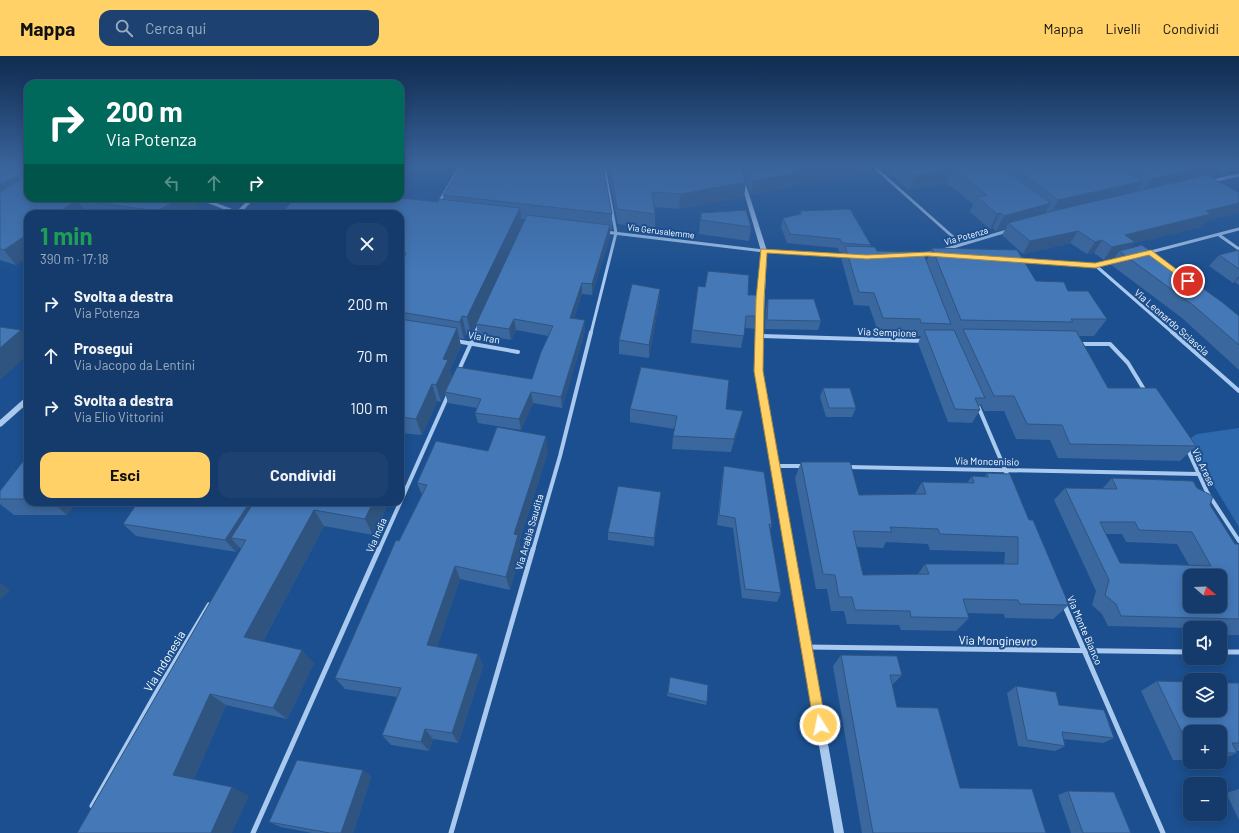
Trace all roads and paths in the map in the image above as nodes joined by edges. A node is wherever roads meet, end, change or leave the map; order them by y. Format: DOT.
graph roads {
  1 [pos="210,202"];
  2 [pos="249,202"];
  3 [pos="439,202"];
  4 [pos="610,202"];
  5 [pos="750,202"];
  6 [pos="914,202"];
  7 [pos="230,210"];
  8 [pos="241,210"];
  9 [pos="434,211"];
  10 [pos="1239,229"];
  11 [pos="1013,230"];
  12 [pos="601,232"];
  13 [pos="616,233"];
  14 [pos="1219,235"];
  15 [pos="961,244"];
  16 [pos="1239,248"];
  17 [pos="764,251"];
  18 [pos="1151,252"];
  19 [pos="928,254"];
  20 [pos="1144,254"];
  21 [pos="936,255"];
  22 [pos="851,256"];
  23 [pos="1157,257"];
  24 [pos="1123,259"];
  25 [pos="1015,260"];
  26 [pos="920,263"];
  27 [pos="1095,265"];
  28 [pos="481,322"];
  29 [pos="759,336"];
  30 [pos="447,339"];
  31 [pos="934,341"];
  32 [pos="471,343"];
  33 [pos="1072,343"];
  34 [pos="518,352"];
  35 [pos="455,379"];
  36 [pos="452,386"];
  37 [pos="1239,391"];
  38 [pos="1150,398"];
  39 [pos="975,399"];
  40 [pos="24,403"];
  41 [pos="0,424"];
  42 [pos="1184,444"];
  43 [pos="775,466"];
  44 [pos="814,466"];
  45 [pos="838,467"];
  46 [pos="1006,470"];
  47 [pos="1199,474"];
  48 [pos="1012,485"];
  49 [pos="404,494"];
  50 [pos="399,506"];
  51 [pos="1239,541"];
  52 [pos="1062,600"];
  53 [pos="211,602"];
  54 [pos="806,647"];
  55 [pos="1084,651"];
  56 [pos="1183,652"];
  57 [pos="1227,652"];
  58 [pos="1239,652"];
  59 [pos="89,812"];
  60 [pos="253,833"];
  61 [pos="451,833"];
  62 [pos="839,833"];
  63 [pos="1163,833"];
  1 -- 7 [label="street"];
  2 -- 8 [label="street"];
  3 -- 9 [label="street"];
  4 -- 13 [label="street"];
  5 -- 17 [label="street"];
  6 -- 15 [label="street"];
  10 -- 14 [label="street"];
  11 -- 15 [label="street, Via Potenza"];
  12 -- 13 [label="street, Via Gerusalemme"];
  13 -- 17 [label="street, Via Gerusalemme"];
  13 -- 61 [label="street, Via Arabia Saudita"];
  14 -- 16 [label="street"];
  14 -- 18 [label="street"];
  15 -- 19 [label="street, Via Potenza"];
  17 -- 22 [label="street"];
  17 -- 29 [label="street"];
  18 -- 20 [label="street"];
  18 -- 23 [label="street"];
  19 -- 21 [label="street"];
  19 -- 26 [label="street, Via Potenza"];
  24 -- 27 [label="street"];
  25 -- 27 [label="street"];
  27 -- 37 [label="street, Via Leonardo Sciascia"];
  28 -- 32 [label="street"];
  29 -- 31 [label="street, Via Sempione"];
  29 -- 43 [label="street"];
  30 -- 32 [label="street, Via Iran"];
  32 -- 34 [label="street, Via Iran"];
  32 -- 35 [label="street"];
  33 -- 38 [label="street"];
  36 -- 49 [label="street, Via India"];
  39 -- 46 [label="street"];
  40 -- 41 [label="street"];
  42 -- 47 [label="street, Via Arese"];
  43 -- 44 [label="street"];
  43 -- 54 [label="street"];
  45 -- 46 [label="street, Via Moncenisio"];
  46 -- 47 [label="street, Via Moncenisio"];
  46 -- 48 [label="street"];
  47 -- 51 [label="street, Via Arese"];
  50 -- 60 [label="street, Via India"];
  52 -- 55 [label="street, Via Monte Bianco"];
  53 -- 59 [label="street, Via Indonesia"];
  54 -- 55 [label="street, Via Monginevro"];
  54 -- 62 [label="street"];
  55 -- 56 [label="street, Via Monginevro"];
  55 -- 63 [label="street, Via Monte Bianco"];
  57 -- 58 [label="street"];
}
